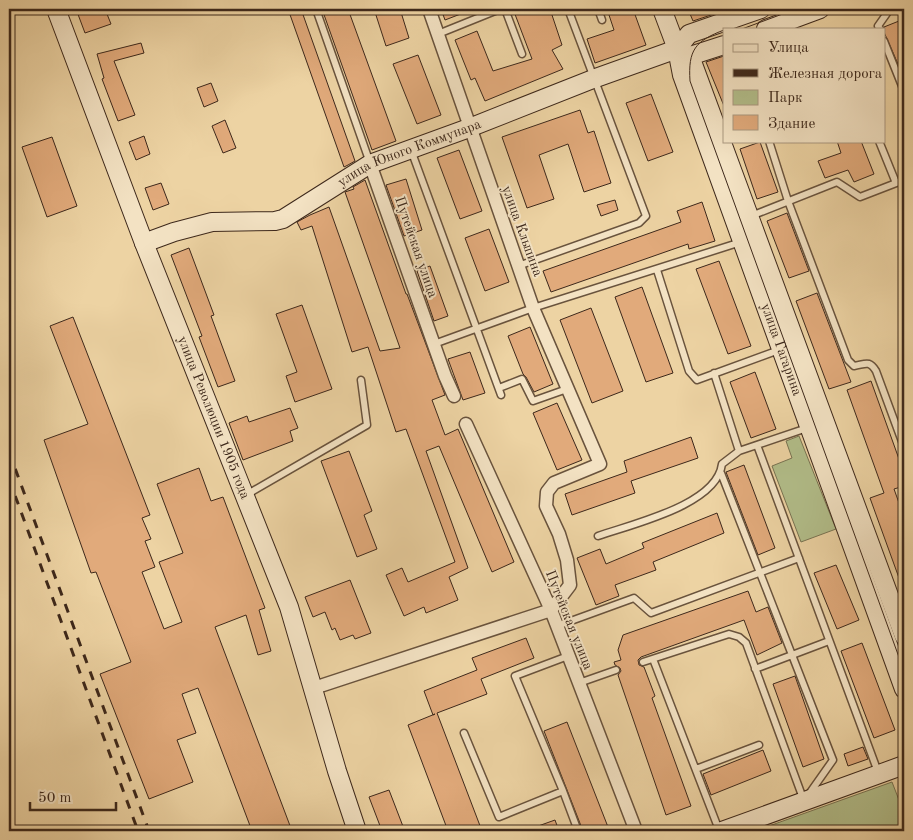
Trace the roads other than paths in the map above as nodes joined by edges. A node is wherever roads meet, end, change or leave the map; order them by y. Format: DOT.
graph roads {
  1 [pos="56,9"];
  2 [pos="316,9"];
  3 [pos="429,9"];
  4 [pos="500,9"];
  5 [pos="505,9"];
  6 [pos="568,9"];
  7 [pos="598,9"];
  8 [pos="662,9"];
  9 [pos="761,9"];
  10 [pos="820,9"];
  11 [pos="890,9"];
  12 [pos="602,20"];
  13 [pos="769,28"];
  14 [pos="879,28"];
  15 [pos="438,34"];
  16 [pos="723,44"];
  17 [pos="886,46"];
  18 [pos="683,53"];
  19 [pos="522,54"];
  20 [pos="593,79"];
  21 [pos="904,91"];
  22 [pos="469,128"];
  23 [pos="723,140"];
  24 [pos="724,142"];
  25 [pos="769,142"];
  26 [pos="879,142"];
  27 [pos="410,150"];
  28 [pos="370,164"];
  29 [pos="904,180"];
  30 [pos="896,183"];
  31 [pos="788,201"];
  32 [pos="750,216"];
  33 [pos="742,242"];
  34 [pos="144,243"];
  35 [pos="518,266"];
  36 [pos="657,270"];
  37 [pos="533,308"];
  38 [pos="476,329"];
  39 [pos="434,344"];
  40 [pos="782,349"];
  41 [pos="714,373"];
  42 [pos="361,380"];
  43 [pos="498,388"];
  44 [pos="567,389"];
  45 [pos="501,395"];
  46 [pos="454,396"];
  47 [pos="466,424"];
  48 [pos="810,427"];
  49 [pos="757,445"];
  50 [pos="904,447"];
  51 [pos="739,452"];
  52 [pos="721,473"];
  53 [pos="245,496"];
  54 [pos="598,536"];
  55 [pos="799,558"];
  56 [pos="760,573"];
  57 [pos="551,610"];
  58 [pos="557,626"];
  59 [pos="904,636"];
  60 [pos="830,641"];
  61 [pos="568,656"];
  62 [pos="653,659"];
  63 [pos="643,662"];
  64 [pos="755,669"];
  65 [pos="616,670"];
  66 [pos="578,682"];
  67 [pos="314,688"];
  68 [pos="904,689"];
  69 [pos="464,732"];
  70 [pos="758,745"];
  71 [pos="904,766"];
  72 [pos="696,769"];
  73 [pos="879,775"];
  74 [pos="563,791"];
  75 [pos="804,802"];
  76 [pos="357,831"];
  77 [pos="578,831"];
  78 [pos="636,831"];
  79 [pos="721,831"];
  1 -- 34 [label="street, улица Революции 1905 года"];
  2 -- 28 [label="lane"];
  3 -- 15 [label="street, улица Клыпина"];
  4 -- 15 [label="lane"];
  5 -- 19 [label="lane"];
  6 -- 20 [label="lane"];
  7 -- 12 [label="lane"];
  8 -- 18 [label="street, улица Гагарина"];
  9 -- 18 [label="street, улица Юного Коммунара"];
  10 -- 13 [label="street"];
  11 -- 14 [label="lane"];
  15 -- 22 [label="street, улица Клыпина"];
  16 -- 18 [label="street, улица Юного Коммунара"];
  17 -- 21 [label="lane"];
  18 -- 20 [label="street, улица Юного Коммунара"];
  18 -- 23 [label="street, улица Гагарина"];
  18 -- 33 [label="street, улица Гагарина"];
  20 -- 22 [label="street, улица Юного Коммунара"];
  20 -- 35 [label="lane"];
  22 -- 27 [label="street, улица Юного Коммунара"];
  22 -- 35 [label="street, улица Клыпина"];
  24 -- 32 [label="street, улица Гагарина"];
  25 -- 31 [label="lane"];
  26 -- 30 [label="lane"];
  27 -- 28 [label="street, улица Юного Коммунара"];
  27 -- 38 [label="lane"];
  28 -- 34 [label="street, улица Юного Коммунара"];
  28 -- 39 [label="street, Путейская улица"];
  29 -- 30 [label="lane"];
  30 -- 31 [label="lane"];
  31 -- 32 [label="lane"];
  31 -- 50 [label="lane"];
  32 -- 59 [label="street, улица Гагарина"];
  33 -- 36 [label="lane"];
  33 -- 40 [label="street, улица Гагарина"];
  34 -- 53 [label="street, улица Революции 1905 года"];
  35 -- 37 [label="street, улица Клыпина"];
  36 -- 37 [label="lane"];
  36 -- 41 [label="lane"];
  37 -- 38 [label="lane"];
  37 -- 44 [label="street, улица Клыпина"];
  38 -- 39 [label="lane"];
  38 -- 43 [label="lane"];
  39 -- 46 [label="street, Путейская улица"];
  40 -- 41 [label="lane"];
  40 -- 48 [label="street, улица Гагарина"];
  41 -- 51 [label="lane"];
  42 -- 53 [label="lane"];
  43 -- 44 [label="lane"];
  43 -- 45 [label="lane"];
  44 -- 57 [label="street, улица Клыпина"];
  47 -- 57 [label="street, Путейская улица"];
  48 -- 49 [label="lane"];
  48 -- 68 [label="street, улица Гагарина"];
  49 -- 51 [label="lane"];
  49 -- 55 [label="lane"];
  51 -- 52 [label="lane"];
  52 -- 54 [label="lane"];
  52 -- 56 [label="lane"];
  53 -- 67 [label="street, улица Революции 1905 года"];
  55 -- 56 [label="lane"];
  55 -- 60 [label="lane"];
  56 -- 58 [label="lane"];
  56 -- 75 [label="lane"];
  57 -- 58 [label="street, Путейская улица"];
  57 -- 67 [label="street"];
  58 -- 61 [label="street, Путейская улица"];
  60 -- 64 [label="lane"];
  60 -- 73 [label="lane"];
  61 -- 66 [label="street, Путейская улица"];
  61 -- 74 [label="lane"];
  62 -- 63 [label="lane"];
  62 -- 64 [label="lane"];
  62 -- 72 [label="lane"];
  64 -- 75 [label="lane"];
  65 -- 66 [label="lane"];
  66 -- 78 [label="street, Путейская улица"];
  67 -- 76 [label="street, улица Революции 1905 года"];
  69 -- 74 [label="lane"];
  70 -- 72 [label="lane"];
  71 -- 73 [label="street"];
  72 -- 79 [label="lane"];
  73 -- 75 [label="street"];
  74 -- 77 [label="lane"];
  75 -- 79 [label="street"];
}
